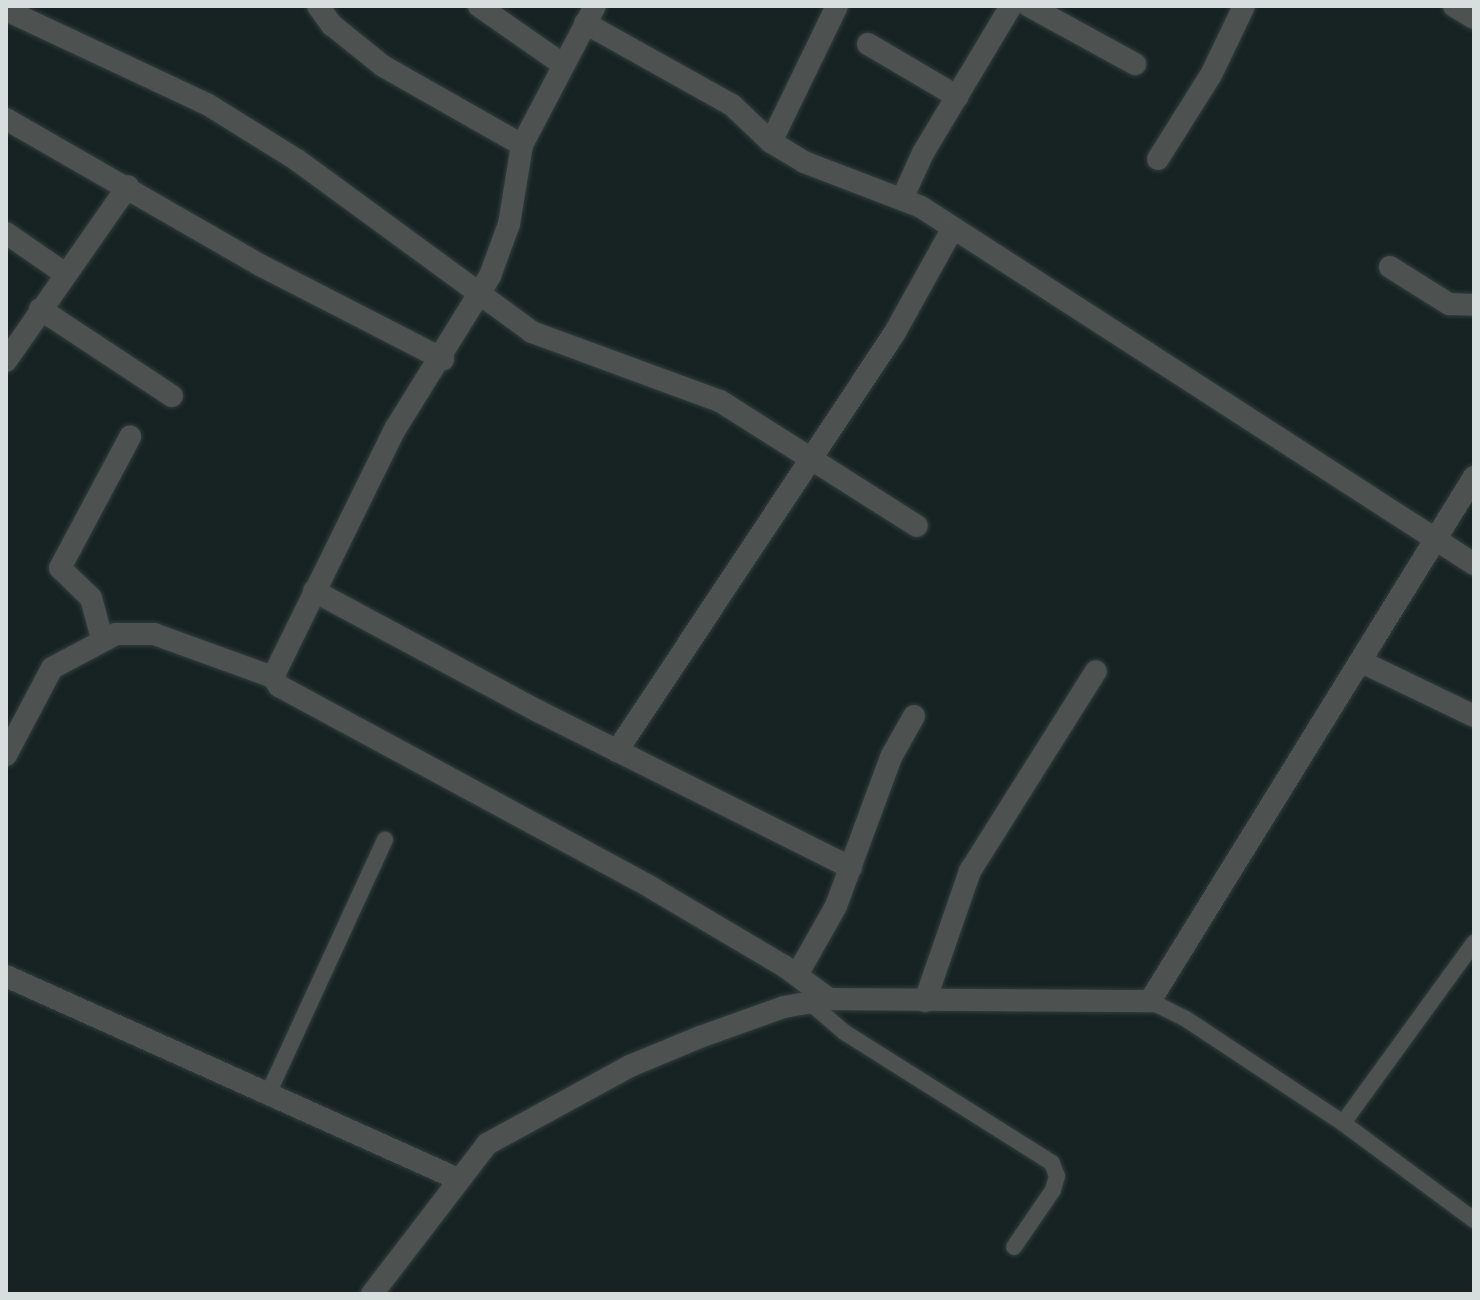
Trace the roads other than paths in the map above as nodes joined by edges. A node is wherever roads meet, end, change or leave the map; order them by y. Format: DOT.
graph roads {
  1 [pos="318,6"];
  2 [pos="479,6"];
  3 [pos="837,6"];
  4 [pos="1011,6"];
  5 [pos="1029,6"];
  6 [pos="1244,6"];
  7 [pos="1454,6"];
  8 [pos="6,10"];
  9 [pos="590,15"];
  10 [pos="1474,18"];
  11 [pos="868,44"];
  12 [pos="562,64"];
  13 [pos="1135,64"];
  14 [pos="958,97"];
  15 [pos="6,119"];
  16 [pos="771,142"];
  17 [pos="522,145"];
  18 [pos="1158,159"];
  19 [pos="128,186"];
  20 [pos="902,199"];
  21 [pos="953,228"];
  22 [pos="6,233"];
  23 [pos="1390,267"];
  24 [pos="64,273"];
  25 [pos="481,295"];
  26 [pos="1474,305"];
  27 [pos="40,309"];
  28 [pos="443,359"];
  29 [pos="6,361"];
  30 [pos="172,396"];
  31 [pos="130,437"];
  32 [pos="811,458"];
  33 [pos="1474,477"];
  34 [pos="917,526"];
  35 [pos="1435,540"];
  36 [pos="1474,564"];
  37 [pos="314,591"];
  38 [pos="102,639"];
  39 [pos="1362,662"];
  40 [pos="1096,671"];
  41 [pos="273,677"];
  42 [pos="914,716"];
  43 [pos="1474,716"];
  44 [pos="617,751"];
  45 [pos="6,755"];
  46 [pos="385,840"];
  47 [pos="851,868"];
  48 [pos="1474,943"];
  49 [pos="797,975"];
  50 [pos="6,976"];
  51 [pos="818,1000"];
  52 [pos="925,1001"];
  53 [pos="1150,1001"];
  54 [pos="268,1094"];
  55 [pos="1343,1123"];
  56 [pos="458,1179"];
  57 [pos="1474,1220"];
  58 [pos="1014,1247"];
  59 [pos="372,1294"];
  1 -- 17 [label="street"];
  2 -- 12 [label="street"];
  3 -- 16 [label="street"];
  4 -- 14 [label="street"];
  5 -- 13 [label="street"];
  6 -- 18 [label="street"];
  7 -- 10 [label="street"];
  8 -- 25 [label="street"];
  9 -- 12 [label="street"];
  9 -- 16 [label="street"];
  11 -- 14 [label="street"];
  12 -- 17 [label="street"];
  14 -- 20 [label="street"];
  15 -- 19 [label="street"];
  16 -- 20 [label="street"];
  17 -- 25 [label="street"];
  19 -- 24 [label="street"];
  19 -- 28 [label="street"];
  20 -- 21 [label="street"];
  21 -- 32 [label="street"];
  21 -- 35 [label="street"];
  22 -- 24 [label="street"];
  23 -- 26 [label="street"];
  24 -- 27 [label="street"];
  25 -- 28 [label="street"];
  25 -- 32 [label="street"];
  27 -- 29 [label="street"];
  27 -- 30 [label="street"];
  28 -- 37 [label="street"];
  31 -- 38 [label="street"];
  32 -- 34 [label="street"];
  32 -- 44 [label="street"];
  33 -- 35 [label="street"];
  35 -- 36 [label="street"];
  35 -- 39 [label="street"];
  37 -- 41 [label="street"];
  37 -- 44 [label="street"];
  38 -- 41 [label="street"];
  38 -- 45 [label="street"];
  39 -- 43 [label="street"];
  39 -- 53 [label="street"];
  40 -- 52 [label="street"];
  41 -- 49 [label="street"];
  42 -- 47 [label="street"];
  44 -- 47 [label="street"];
  46 -- 54 [label="lane"];
  47 -- 49 [label="street"];
  48 -- 55 [label="lane"];
  49 -- 51 [label="street"];
  50 -- 54 [label="street"];
  51 -- 52 [label="street"];
  51 -- 56 [label="street"];
  51 -- 58 [label="lane"];
  52 -- 53 [label="street"];
  53 -- 55 [label="lane"];
  54 -- 56 [label="street"];
  55 -- 57 [label="lane"];
  56 -- 59 [label="street"];
}
